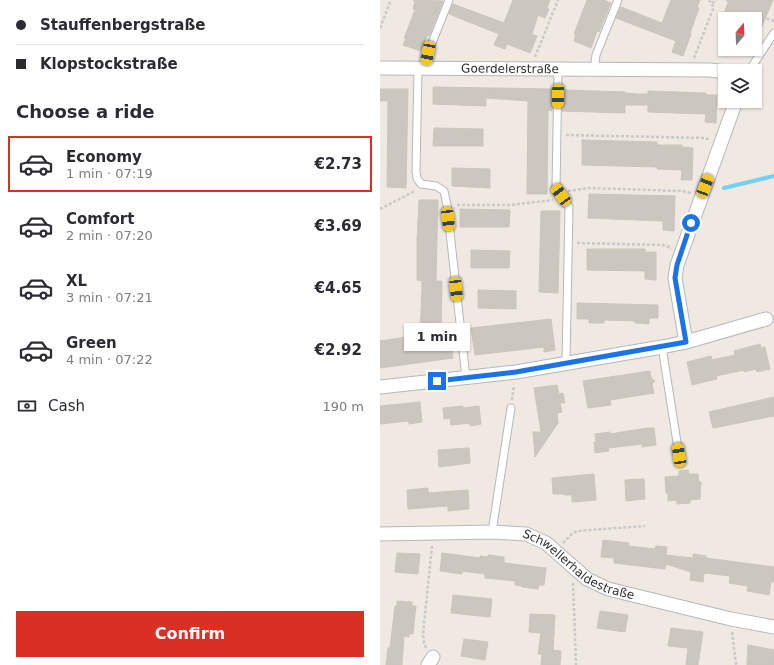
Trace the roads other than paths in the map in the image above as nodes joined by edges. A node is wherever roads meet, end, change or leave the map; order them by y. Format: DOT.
graph roads {
  1 [pos="449,0"];
  2 [pos="618,0"];
  3 [pos="774,33"];
  4 [pos="753,64"];
  5 [pos="380,68"];
  6 [pos="422,68"];
  7 [pos="558,70"];
  8 [pos="594,70"];
  9 [pos="718,72"];
  10 [pos="734,108"];
  11 [pos="766,319"];
  12 [pos="686,342"];
  13 [pos="662,347"];
  14 [pos="566,363"];
  15 [pos="466,378"];
  16 [pos="380,387"];
  17 [pos="511,408"];
  18 [pos="679,455"];
  19 [pos="492,532"];
  20 [pos="380,534"];
  21 [pos="774,628"];
  1 -- 6 [label="lane"];
  2 -- 8 [label="lane"];
  3 -- 4 [label="lane"];
  5 -- 6 [label="street, Goerdelerstraße"];
  6 -- 7 [label="street, Goerdelerstraße"];
  6 -- 15 [label="lane"];
  7 -- 8 [label="street, Goerdelerstraße"];
  7 -- 14 [label="lane"];
  8 -- 9 [label="street, Goerdelerstraße"];
  10 -- 12 [label="street"];
  11 -- 12 [label="street"];
  12 -- 13 [label="street"];
  13 -- 14 [label="street"];
  13 -- 18 [label="lane"];
  14 -- 15 [label="street"];
  15 -- 16 [label="street"];
  17 -- 19 [label="lane"];
  19 -- 20 [label="street, Schwellerhaldestraße"];
  19 -- 21 [label="street, Schwellerhaldestraße"];
}
